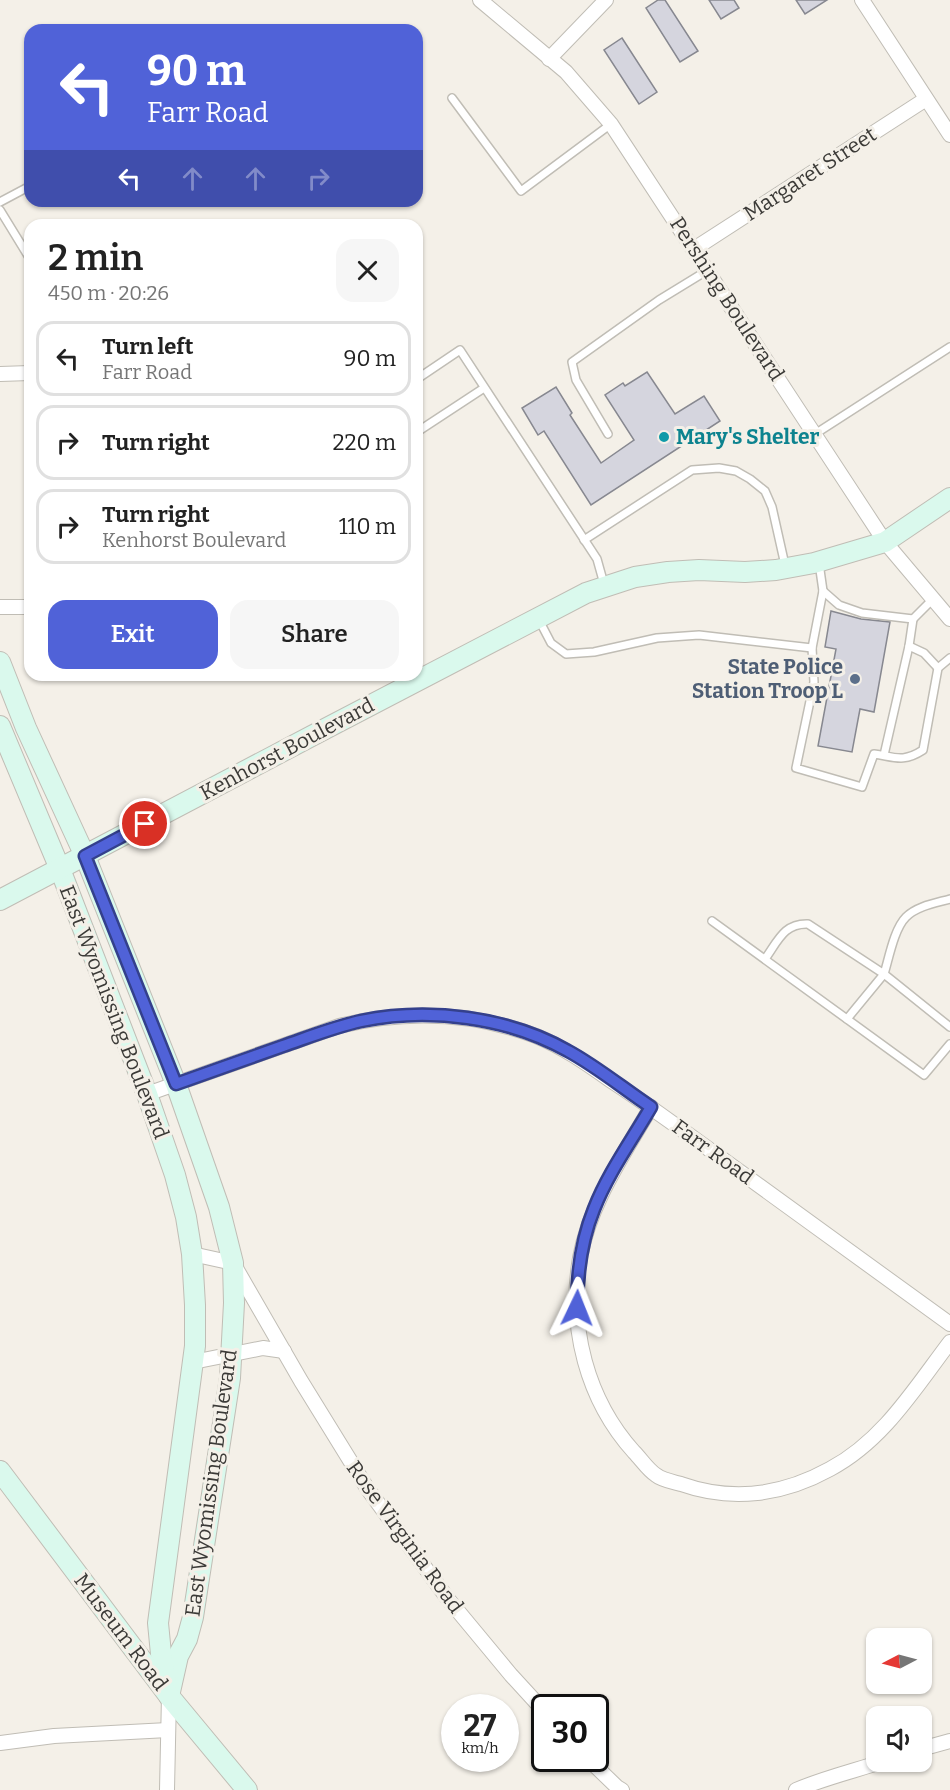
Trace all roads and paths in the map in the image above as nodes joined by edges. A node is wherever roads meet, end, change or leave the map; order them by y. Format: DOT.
graph roads {
  1 [pos="480,0"];
  2 [pos="606,0"];
  3 [pos="862,0"];
  4 [pos="549,59"];
  5 [pos="452,98"];
  6 [pos="926,99"];
  7 [pos="611,124"];
  8 [pos="950,135"];
  9 [pos="24,189"];
  10 [pos="0,202"];
  11 [pos="0,210"];
  12 [pos="694,249"];
  13 [pos="24,250"];
  14 [pos="708,270"];
  15 [pos="950,347"];
  16 [pos="24,373"];
  17 [pos="0,374"];
  18 [pos="423,375"];
  19 [pos="484,388"];
  20 [pos="423,428"];
  21 [pos="608,434"];
  22 [pos="815,434"];
  23 [pos="950,498"];
  24 [pos="584,540"];
  25 [pos="885,542"];
  26 [pos="819,561"];
  27 [pos="785,568"];
  28 [pos="604,586"];
  29 [pos="823,591"];
  30 [pos="933,599"];
  31 [pos="0,607"];
  32 [pos="24,607"];
  33 [pos="538,617"];
  34 [pos="913,619"];
  35 [pos="950,619"];
  36 [pos="909,646"];
  37 [pos="812,648"];
  38 [pos="950,658"];
  39 [pos="0,663"];
  40 [pos="938,668"];
  41 [pos="423,678"];
  42 [pos="417,681"];
  43 [pos="0,726"];
  44 [pos="884,755"];
  45 [pos="85,856"];
  46 [pos="60,869"];
  47 [pos="950,898"];
  48 [pos="0,900"];
  49 [pos="712,921"];
  50 [pos="765,959"];
  51 [pos="884,974"];
  52 [pos="847,1018"];
  53 [pos="950,1027"];
  54 [pos="950,1044"];
  55 [pos="176,1084"];
  56 [pos="147,1094"];
  57 [pos="651,1107"];
  58 [pos="192,1254"];
  59 [pos="233,1263"];
  60 [pos="950,1324"];
  61 [pos="950,1342"];
  62 [pos="284,1351"];
  63 [pos="231,1355"];
  64 [pos="193,1362"];
  65 [pos="0,1471"];
  66 [pos="169,1696"];
  67 [pos="531,1697"];
  68 [pos="168,1730"];
  69 [pos="950,1741"];
  70 [pos="0,1743"];
  71 [pos="932,1746"];
  72 [pos="866,1767"];
  73 [pos="601,1772"];
  74 [pos="821,1785"];
  75 [pos="167,1790"];
  76 [pos="247,1790"];
  77 [pos="622,1790"];
  78 [pos="796,1790"];
  1 -- 4 [label="street, Pershing Boulevard"];
  2 -- 4 [label="street"];
  3 -- 6 [label="street"];
  4 -- 7 [label="street, Pershing Boulevard"];
  5 -- 7 [label="lane"];
  6 -- 8 [label="street"];
  6 -- 12 [label="street, Margaret Street"];
  7 -- 12 [label="street, Pershing Boulevard"];
  9 -- 10 [label="lane"];
  11 -- 13 [label="lane"];
  12 -- 14 [label="street, Pershing Boulevard"];
  14 -- 21 [label="lane"];
  14 -- 22 [label="street, Pershing Boulevard"];
  15 -- 22 [label="lane"];
  16 -- 17 [label="street"];
  18 -- 19 [label="lane"];
  19 -- 20 [label="lane"];
  19 -- 24 [label="lane"];
  22 -- 25 [label="street, Pershing Boulevard"];
  23 -- 25 [label="street, Kenhorst Boulevard"];
  24 -- 27 [label="lane"];
  24 -- 28 [label="lane"];
  25 -- 26 [label="street, Kenhorst Boulevard"];
  25 -- 30 [label="street, Pershing Boulevard"];
  26 -- 27 [label="street, Kenhorst Boulevard"];
  26 -- 29 [label="lane"];
  27 -- 28 [label="street, Kenhorst Boulevard"];
  28 -- 33 [label="street, Kenhorst Boulevard"];
  29 -- 34 [label="lane"];
  29 -- 37 [label="lane"];
  30 -- 34 [label="lane"];
  30 -- 35 [label="street, Pershing Boulevard"];
  31 -- 32 [label="street"];
  33 -- 37 [label="lane"];
  33 -- 41 [label="street, Kenhorst Boulevard"];
  34 -- 36 [label="lane"];
  36 -- 40 [label="lane"];
  36 -- 44 [label="lane"];
  37 -- 44 [label="lane"];
  38 -- 40 [label="lane"];
  39 -- 45 [label="street, East Wyomissing Boulevard"];
  40 -- 44 [label="lane"];
  42 -- 45 [label="street, Kenhorst Boulevard"];
  43 -- 46 [label="street, East Wyomissing Boulevard"];
  45 -- 46 [label="street, Kenhorst Boulevard"];
  45 -- 55 [label="street, East Wyomissing Boulevard"];
  46 -- 48 [label="street, Kenhorst Boulevard"];
  46 -- 56 [label="street, East Wyomissing Boulevard"];
  47 -- 51 [label="lane"];
  49 -- 50 [label="lane"];
  50 -- 51 [label="lane"];
  50 -- 52 [label="lane"];
  51 -- 52 [label="lane"];
  51 -- 53 [label="lane"];
  52 -- 54 [label="lane"];
  55 -- 56 [label="street, Farr Road"];
  55 -- 57 [label="street, Farr Road"];
  55 -- 59 [label="street, East Wyomissing Boulevard"];
  56 -- 58 [label="street, East Wyomissing Boulevard"];
  57 -- 60 [label="street, Farr Road"];
  57 -- 61 [label="street"];
  58 -- 59 [label="street"];
  58 -- 64 [label="street, East Wyomissing Boulevard"];
  59 -- 62 [label="street, Rose Virginia Road"];
  59 -- 63 [label="street, East Wyomissing Boulevard"];
  62 -- 63 [label="street"];
  62 -- 67 [label="street, Rose Virginia Road"];
  63 -- 64 [label="street"];
  63 -- 66 [label="street, East Wyomissing Boulevard"];
  64 -- 66 [label="street, East Wyomissing Boulevard"];
  65 -- 66 [label="street, Museum Road"];
  66 -- 68 [label="street"];
  66 -- 76 [label="street, Museum Road"];
  68 -- 70 [label="street"];
  68 -- 75 [label="street"];
  69 -- 71 [label="street"];
  72 -- 74 [label="street"];
  73 -- 77 [label="street"];
  74 -- 78 [label="street"];
}
